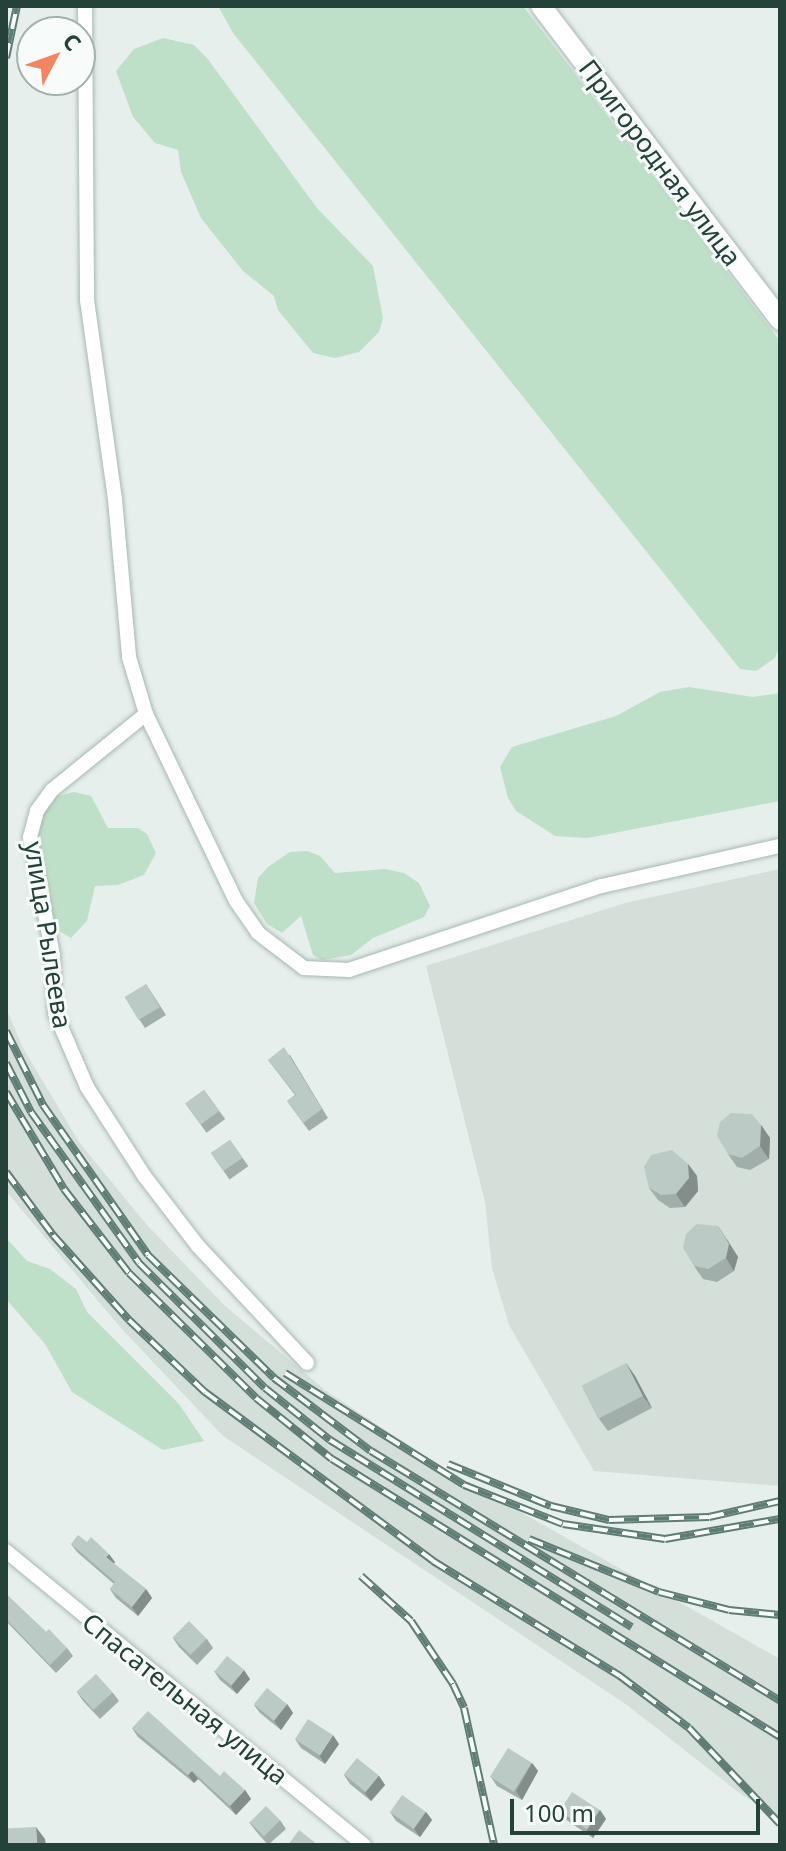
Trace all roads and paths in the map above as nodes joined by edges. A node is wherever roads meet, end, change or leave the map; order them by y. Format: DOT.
graph roads {
  1 [pos="85,6"];
  2 [pos="541,6"];
  3 [pos="780,320"];
  4 [pos="146,714"];
  5 [pos="780,846"];
  6 [pos="307,1363"];
  7 [pos="6,1551"];
  8 [pos="364,1845"];
  1 -- 4 [label="street"];
  2 -- 3 [label="main road, Пригородная улица"];
  4 -- 5 [label="street"];
  4 -- 6 [label="street, улица Рылеева"];
  7 -- 8 [label="street, Спасательная улица"];
}
